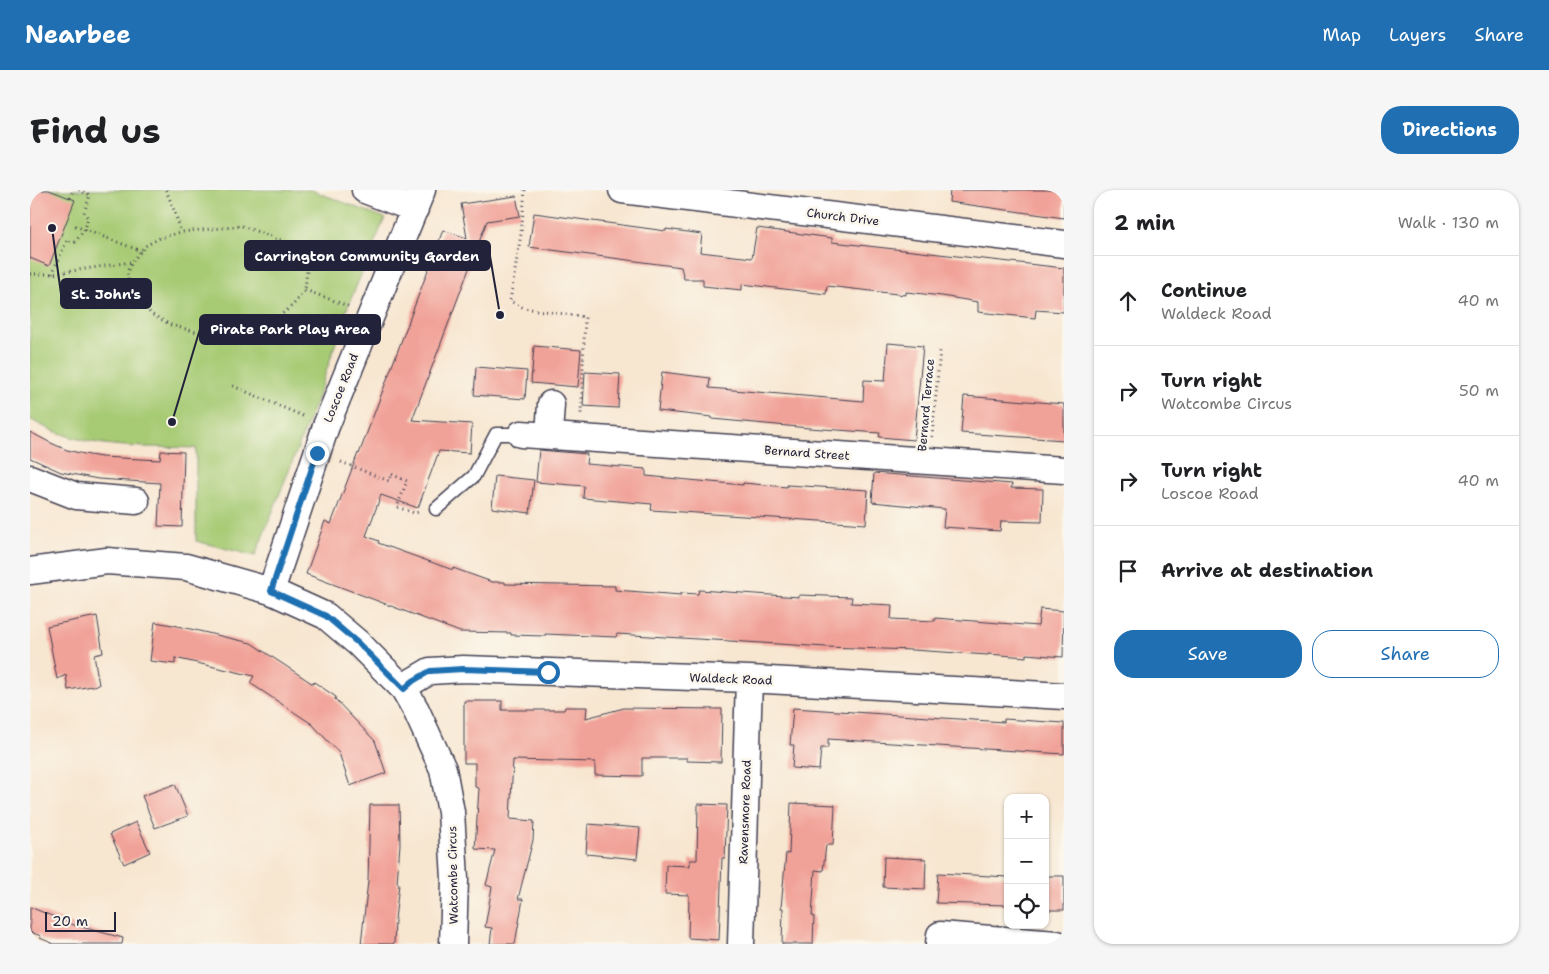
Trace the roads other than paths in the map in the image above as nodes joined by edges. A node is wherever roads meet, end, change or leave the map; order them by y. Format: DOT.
graph roads {
  1 [pos="365,190"];
  2 [pos="622,190"];
  3 [pos="419,199"];
  4 [pos="1064,244"];
  5 [pos="551,404"];
  6 [pos="521,434"];
  7 [pos="549,436"];
  8 [pos="1064,470"];
  9 [pos="30,478"];
  10 [pos="136,500"];
  11 [pos="436,509"];
  12 [pos="31,567"];
  13 [pos="271,591"];
  14 [pos="749,679"];
  15 [pos="404,689"];
  16 [pos="1064,696"];
  17 [pos="452,944"];
  18 [pos="741,944"];
  19 [pos="939,944"];
  20 [pos="1057,944"];
  1 -- 3 [label="street"];
  2 -- 4 [label="street, Church Drive"];
  3 -- 13 [label="street, Loscoe Road"];
  5 -- 7 [label="street"];
  6 -- 7 [label="street, Bernard Street"];
  6 -- 11 [label="lane"];
  7 -- 8 [label="street, Bernard Street"];
  9 -- 10 [label="street"];
  12 -- 13 [label="street, Watcombe Circus"];
  13 -- 15 [label="street, Watcombe Circus"];
  14 -- 15 [label="street, Waldeck Road"];
  14 -- 16 [label="street, Waldeck Road"];
  14 -- 18 [label="street, Ravensmore Road"];
  15 -- 17 [label="street, Watcombe Circus"];
  19 -- 20 [label="street"];
}
